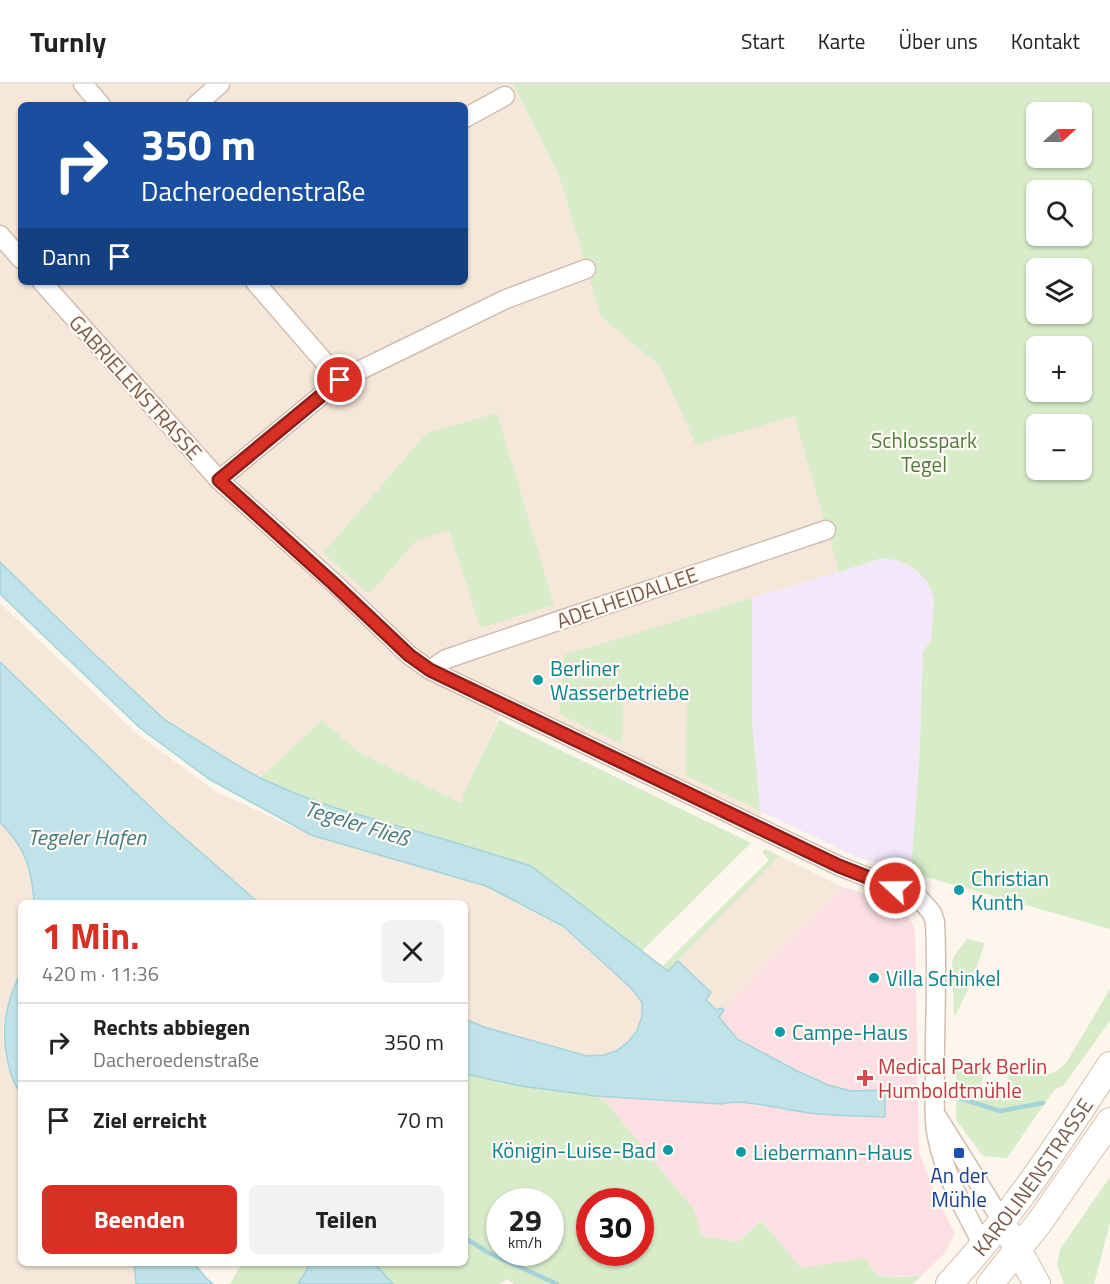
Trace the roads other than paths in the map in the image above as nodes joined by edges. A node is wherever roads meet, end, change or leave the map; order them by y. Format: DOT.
graph roads {
  1 [pos="83,84"];
  2 [pos="220,84"];
  3 [pos="505,96"];
  4 [pos="98,102"];
  5 [pos="199,102"];
  6 [pos="468,116"];
  7 [pos="0,235"];
  8 [pos="18,256"];
  9 [pos="586,268"];
  10 [pos="45,285"];
  11 [pos="258,285"];
  12 [pos="340,380"];
  13 [pos="219,480"];
  14 [pos="826,530"];
  15 [pos="430,670"];
  16 [pos="1110,1065"];
  17 [pos="935,1114"];
  18 [pos="1106,1126"];
  19 [pos="1002,1222"];
  20 [pos="983,1246"];
  21 [pos="1018,1249"];
  22 [pos="997,1281"];
  23 [pos="949,1284"];
  24 [pos="1037,1284"];
  1 -- 4 [label="street"];
  2 -- 5 [label="street"];
  3 -- 6 [label="street"];
  7 -- 8 [label="street"];
  9 -- 12 [label="street"];
  10 -- 13 [label="street, GABRIELENSTRASSE"];
  11 -- 12 [label="street"];
  12 -- 13 [label="street"];
  13 -- 15 [label="street, GABRIELENSTRASSE"];
  14 -- 15 [label="street, ADELHEIDALLEE"];
  15 -- 17 [label="street, GABRIELENSTRASSE"];
  16 -- 19 [label="main road, KAROLINENSTRASSE"];
  17 -- 19 [label="street"];
  17 -- 20 [label="street"];
  18 -- 21 [label="main road, KAROLINENSTRASSE"];
  19 -- 20 [label="main road, KAROLINENSTRASSE"];
  19 -- 21 [label="main road"];
  20 -- 22 [label="main road"];
  20 -- 23 [label="main road, KAROLINENSTRASSE"];
  21 -- 22 [label="main road, KAROLINENSTRASSE"];
  21 -- 24 [label="main road"];
}
